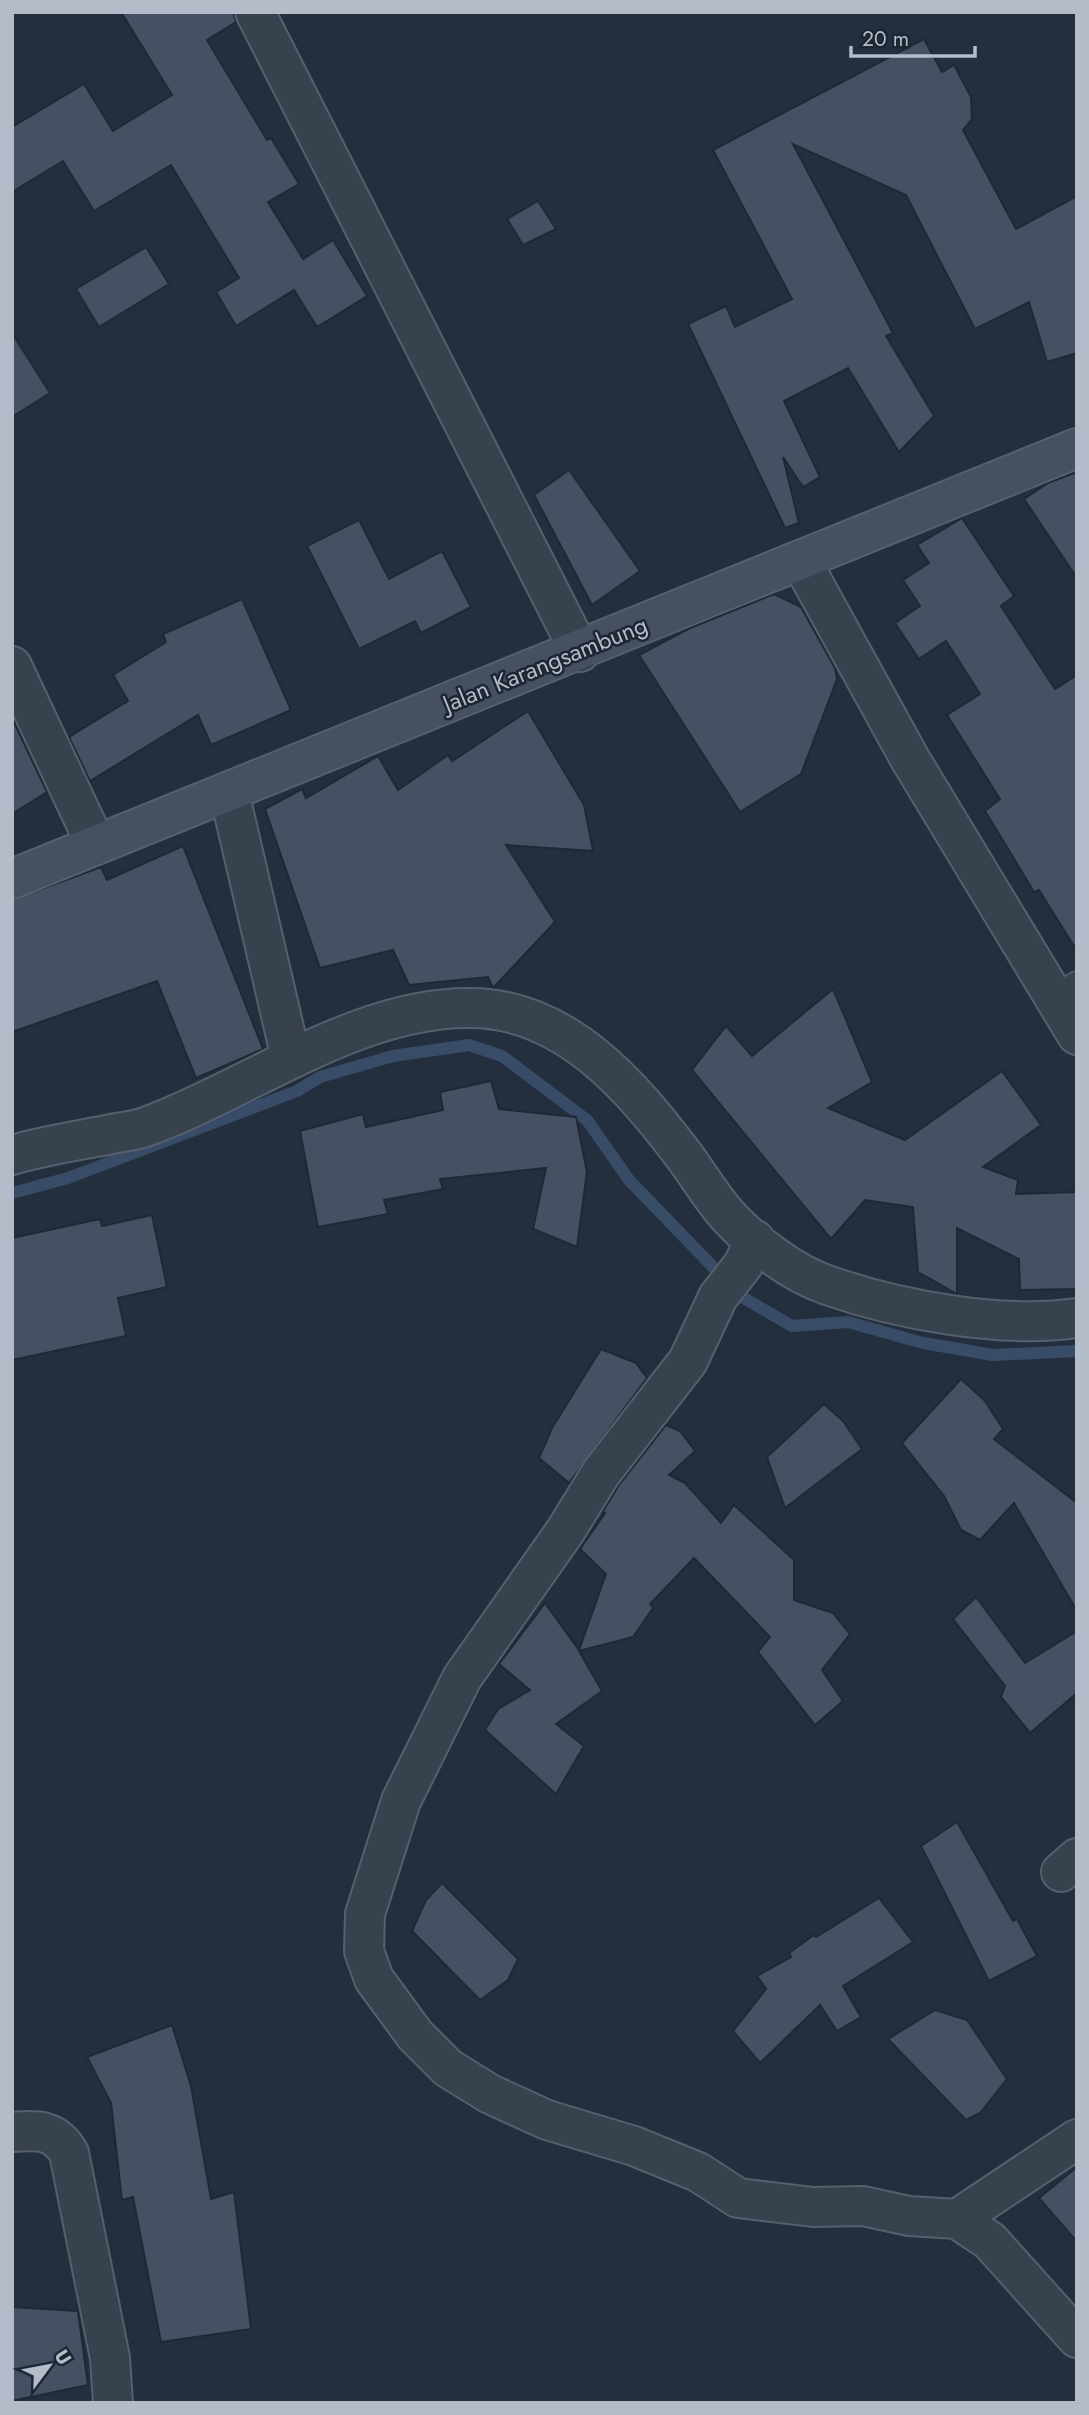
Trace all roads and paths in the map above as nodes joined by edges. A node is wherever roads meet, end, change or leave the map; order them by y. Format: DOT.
graph roads {
  1 [pos="254,12"];
  2 [pos="1077,448"];
  3 [pos="801,561"];
  4 [pos="580,652"];
  5 [pos="12,666"];
  6 [pos="229,792"];
  7 [pos="96,845"];
  8 [pos="12,879"];
  9 [pos="1066,988"];
  10 [pos="1077,1035"];
  11 [pos="291,1058"];
  12 [pos="12,1155"];
  13 [pos="749,1253"];
  14 [pos="1077,1318"];
  15 [pos="12,2132"];
  16 [pos="1077,2139"];
  17 [pos="957,2220"];
  18 [pos="1077,2338"];
  19 [pos="113,2403"];
  1 -- 4 [label="street"];
  2 -- 3 [label="main road, Jalan Karangsambung"];
  3 -- 4 [label="main road, Jalan Karangsambung"];
  3 -- 9 [label="street"];
  4 -- 6 [label="main road, Jalan Karangsambung"];
  5 -- 7 [label="street"];
  6 -- 7 [label="main road, Jalan Karangsambung"];
  6 -- 11 [label="street"];
  7 -- 8 [label="main road, Jalan Karangsambung"];
  9 -- 10 [label="street"];
  11 -- 12 [label="street"];
  11 -- 13 [label="street"];
  13 -- 14 [label="street"];
  13 -- 17 [label="street"];
  15 -- 19 [label="street"];
  16 -- 17 [label="street"];
  17 -- 18 [label="street"];
}
